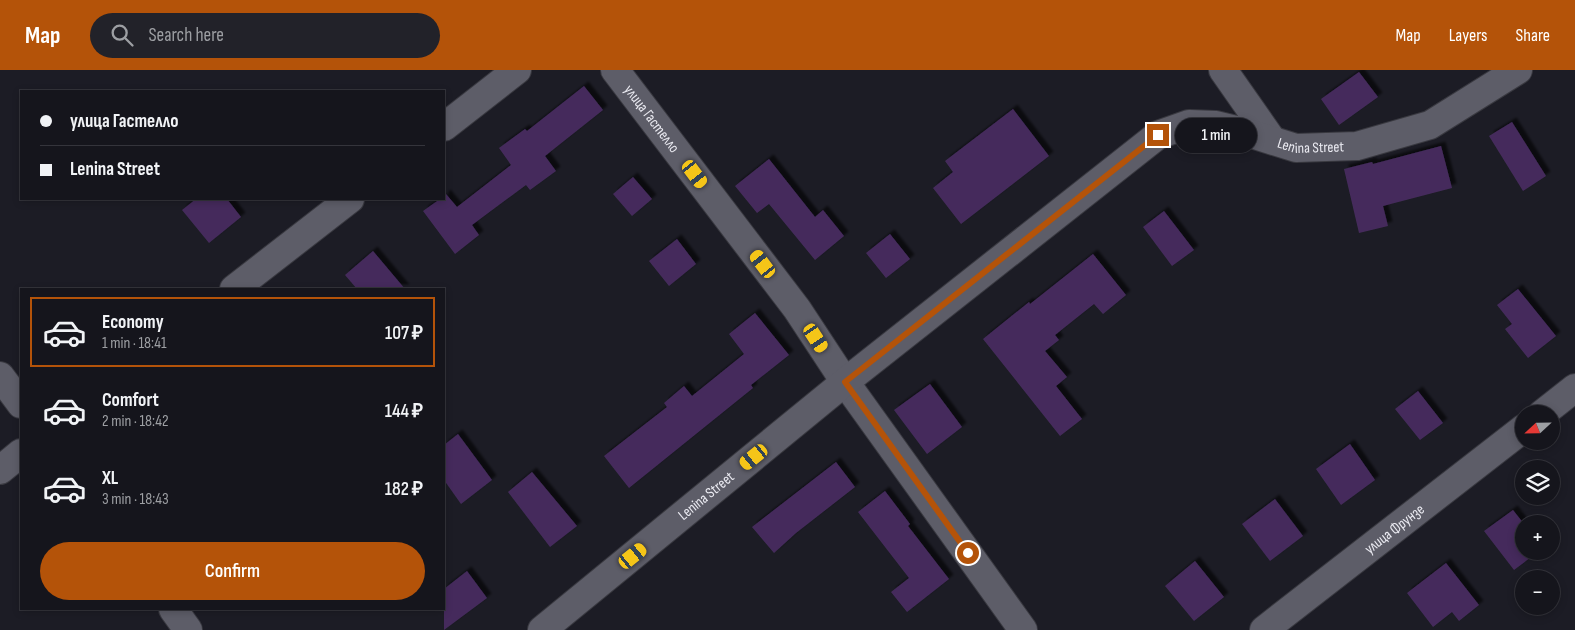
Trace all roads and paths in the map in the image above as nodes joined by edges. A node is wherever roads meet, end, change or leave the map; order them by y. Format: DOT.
graph roads {
  1 [pos="517,70"];
  2 [pos="615,70"];
  3 [pos="1223,70"];
  4 [pos="1518,70"];
  5 [pos="445,126"];
  6 [pos="1272,140"];
  7 [pos="349,200"];
  8 [pos="235,288"];
  9 [pos="0,376"];
  10 [pos="845,382"];
  11 [pos="1575,388"];
  12 [pos="20,403"];
  13 [pos="1553,405"];
  14 [pos="1515,435"];
  15 [pos="20,454"];
  16 [pos="0,470"];
  17 [pos="174,610"];
  18 [pos="188,630"];
  19 [pos="542,630"];
  20 [pos="1023,630"];
  21 [pos="1264,630"];
  1 -- 5 [label="street"];
  2 -- 10 [label="street, улица Гастелло"];
  3 -- 6 [label="street"];
  4 -- 6 [label="street, Lenina Street"];
  6 -- 10 [label="street, Lenina Street"];
  7 -- 8 [label="street"];
  9 -- 12 [label="street"];
  10 -- 19 [label="street, Lenina Street"];
  10 -- 20 [label="street, улица Гастелло"];
  11 -- 13 [label="street"];
  14 -- 21 [label="street, улица Фрунзе"];
  15 -- 16 [label="street"];
  17 -- 18 [label="street"];
}
